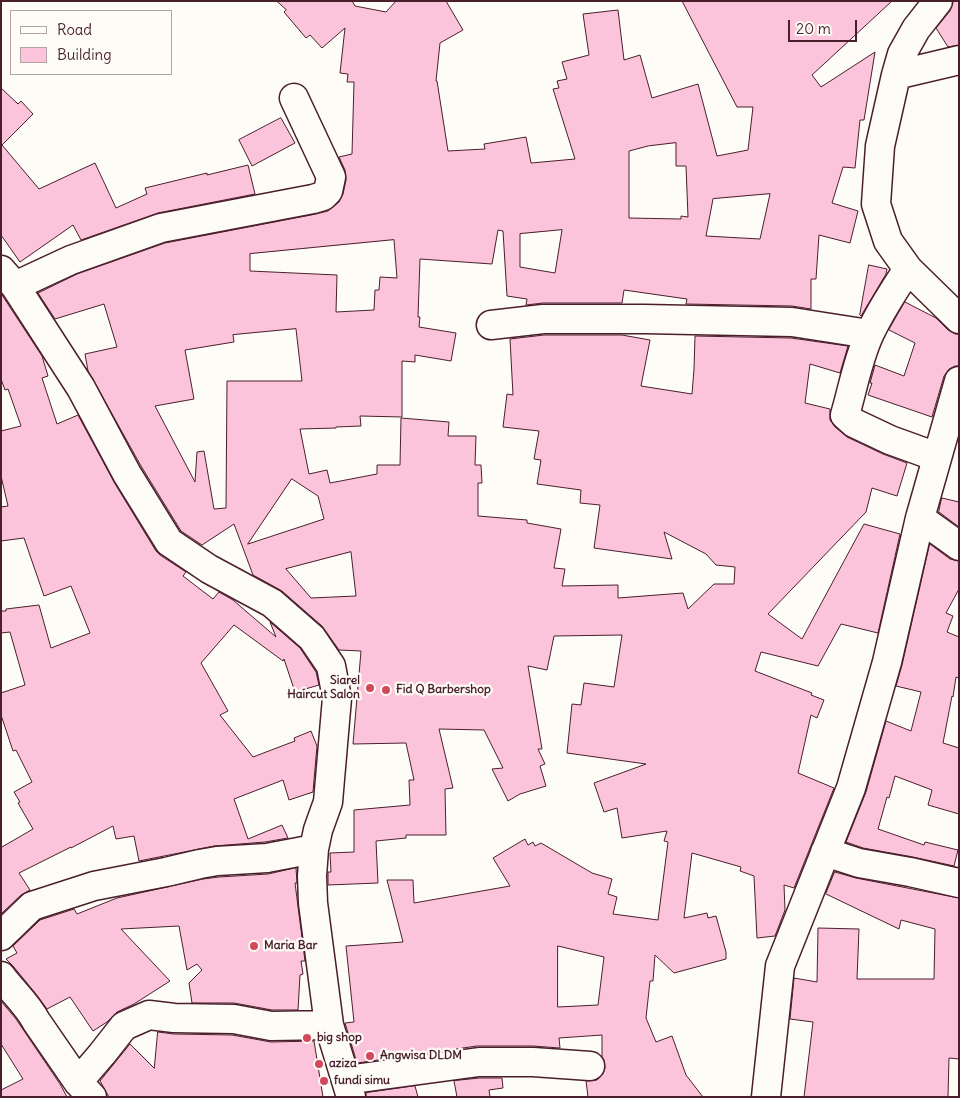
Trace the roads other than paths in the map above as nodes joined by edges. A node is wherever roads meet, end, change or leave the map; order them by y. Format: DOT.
graph roads {
  1 [pos="938,1"];
  2 [pos="959,60"];
  3 [pos="896,75"];
  4 [pos="294,98"];
  5 [pos="908,269"];
  6 [pos="8,278"];
  7 [pos="959,319"];
  8 [pos="491,325"];
  9 [pos="869,334"];
  10 [pos="959,381"];
  11 [pos="937,456"];
  12 [pos="920,518"];
  13 [pos="959,546"];
  14 [pos="314,848"];
  15 [pos="825,852"];
  16 [pos="959,883"];
  17 [pos="1,936"];
  18 [pos="1,976"];
  19 [pos="329,1025"];
  20 [pos="590,1066"];
  21 [pos="349,1088"];
  22 [pos="85,1089"];
  23 [pos="766,1097"];
  1 -- 3 [label="street"];
  2 -- 3 [label="street"];
  3 -- 5 [label="street"];
  4 -- 6 [label="street"];
  5 -- 7 [label="street"];
  5 -- 9 [label="street"];
  6 -- 14 [label="street"];
  8 -- 9 [label="street"];
  9 -- 11 [label="street"];
  10 -- 11 [label="street"];
  11 -- 12 [label="street"];
  12 -- 13 [label="street"];
  12 -- 15 [label="street"];
  14 -- 17 [label="street"];
  14 -- 19 [label="street"];
  15 -- 16 [label="street"];
  15 -- 23 [label="street"];
  18 -- 22 [label="street"];
  19 -- 21 [label="street"];
  19 -- 22 [label="street"];
  20 -- 21 [label="street"];
}
